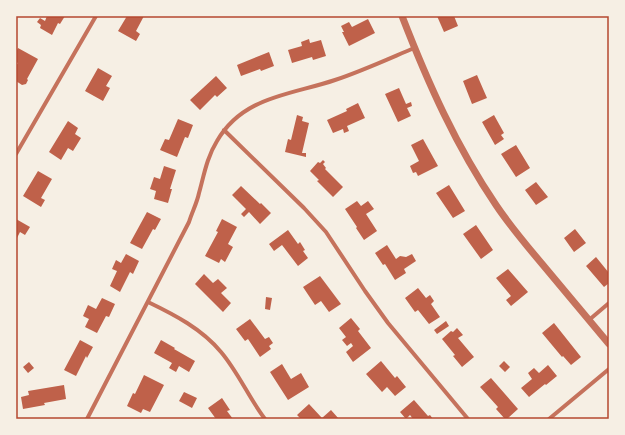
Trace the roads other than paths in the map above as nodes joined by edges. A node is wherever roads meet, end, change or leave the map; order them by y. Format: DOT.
graph roads {
  1 [pos="96,16"];
  2 [pos="402,16"];
  3 [pos="414,48"];
  4 [pos="224,130"];
  5 [pos="16,154"];
  6 [pos="148,302"];
  7 [pos="609,303"];
  8 [pos="588,320"];
  9 [pos="609,344"];
  10 [pos="609,369"];
  11 [pos="87,419"];
  12 [pos="265,419"];
  13 [pos="468,419"];
  14 [pos="549,419"];
  1 -- 5 [label="street"];
  2 -- 3 [label="street"];
  3 -- 4 [label="street"];
  3 -- 8 [label="street"];
  4 -- 6 [label="street"];
  4 -- 13 [label="street"];
  6 -- 11 [label="street"];
  6 -- 12 [label="street"];
  7 -- 8 [label="street"];
  8 -- 9 [label="street"];
  10 -- 14 [label="street"];
}
